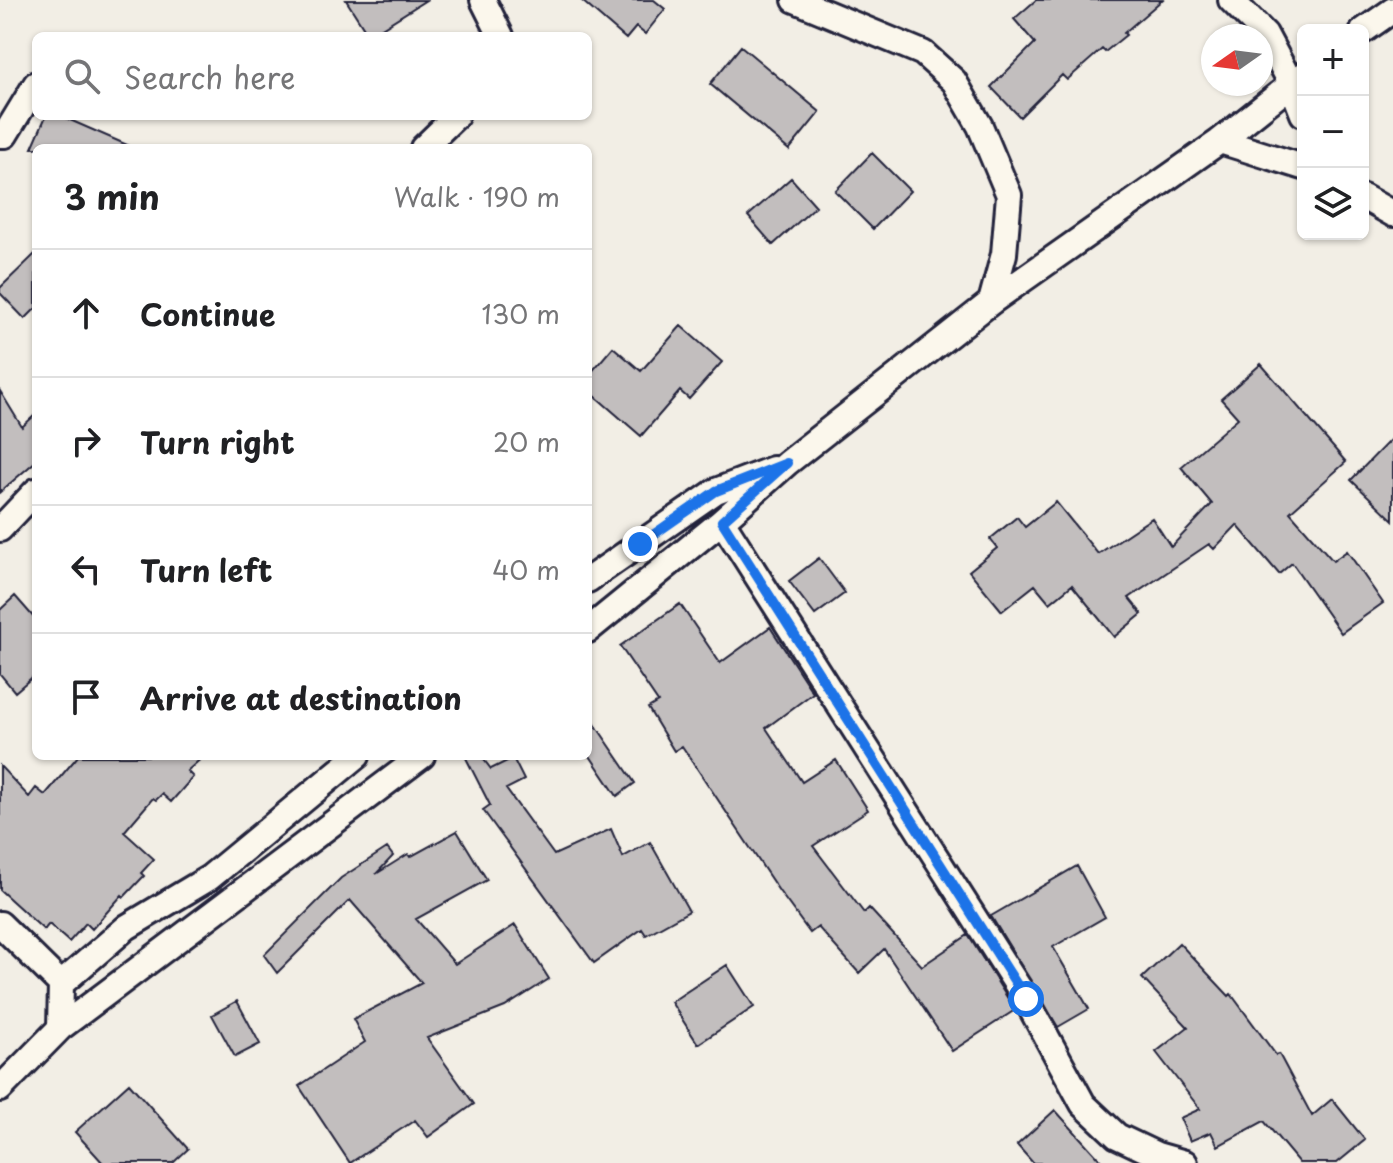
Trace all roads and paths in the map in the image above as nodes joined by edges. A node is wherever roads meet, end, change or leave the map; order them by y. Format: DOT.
graph roads {
  1 [pos="483,0"];
  2 [pos="795,0"];
  3 [pos="1231,0"];
  4 [pos="1393,10"];
  5 [pos="1369,27"];
  6 [pos="499,32"];
  7 [pos="1297,79"];
  8 [pos="32,91"];
  9 [pos="452,120"];
  10 [pos="0,135"];
  11 [pos="1220,141"];
  12 [pos="427,144"];
  13 [pos="1297,165"];
  14 [pos="1369,200"];
  15 [pos="1393,214"];
  16 [pos="991,302"];
  17 [pos="787,463"];
  18 [pos="32,495"];
  19 [pos="722,521"];
  20 [pos="0,529"];
  21 [pos="592,577"];
  22 [pos="592,627"];
  23 [pos="352,760"];
  24 [pos="417,760"];
  25 [pos="0,924"];
  26 [pos="61,984"];
  27 [pos="60,1028"];
  28 [pos="0,1089"];
  29 [pos="1185,1163"];
  1 -- 6 [label="street"];
  2 -- 16 [label="street"];
  3 -- 7 [label="street"];
  4 -- 5 [label="street"];
  7 -- 11 [label="street"];
  8 -- 10 [label="street"];
  9 -- 12 [label="street"];
  11 -- 13 [label="street"];
  11 -- 16 [label="street"];
  14 -- 15 [label="street"];
  16 -- 17 [label="street"];
  17 -- 19 [label="street"];
  17 -- 21 [label="street"];
  18 -- 20 [label="street"];
  19 -- 22 [label="street"];
  19 -- 29 [label="street"];
  23 -- 26 [label="street"];
  24 -- 27 [label="street"];
  25 -- 26 [label="street"];
  26 -- 27 [label="street"];
  27 -- 28 [label="street"];
}
